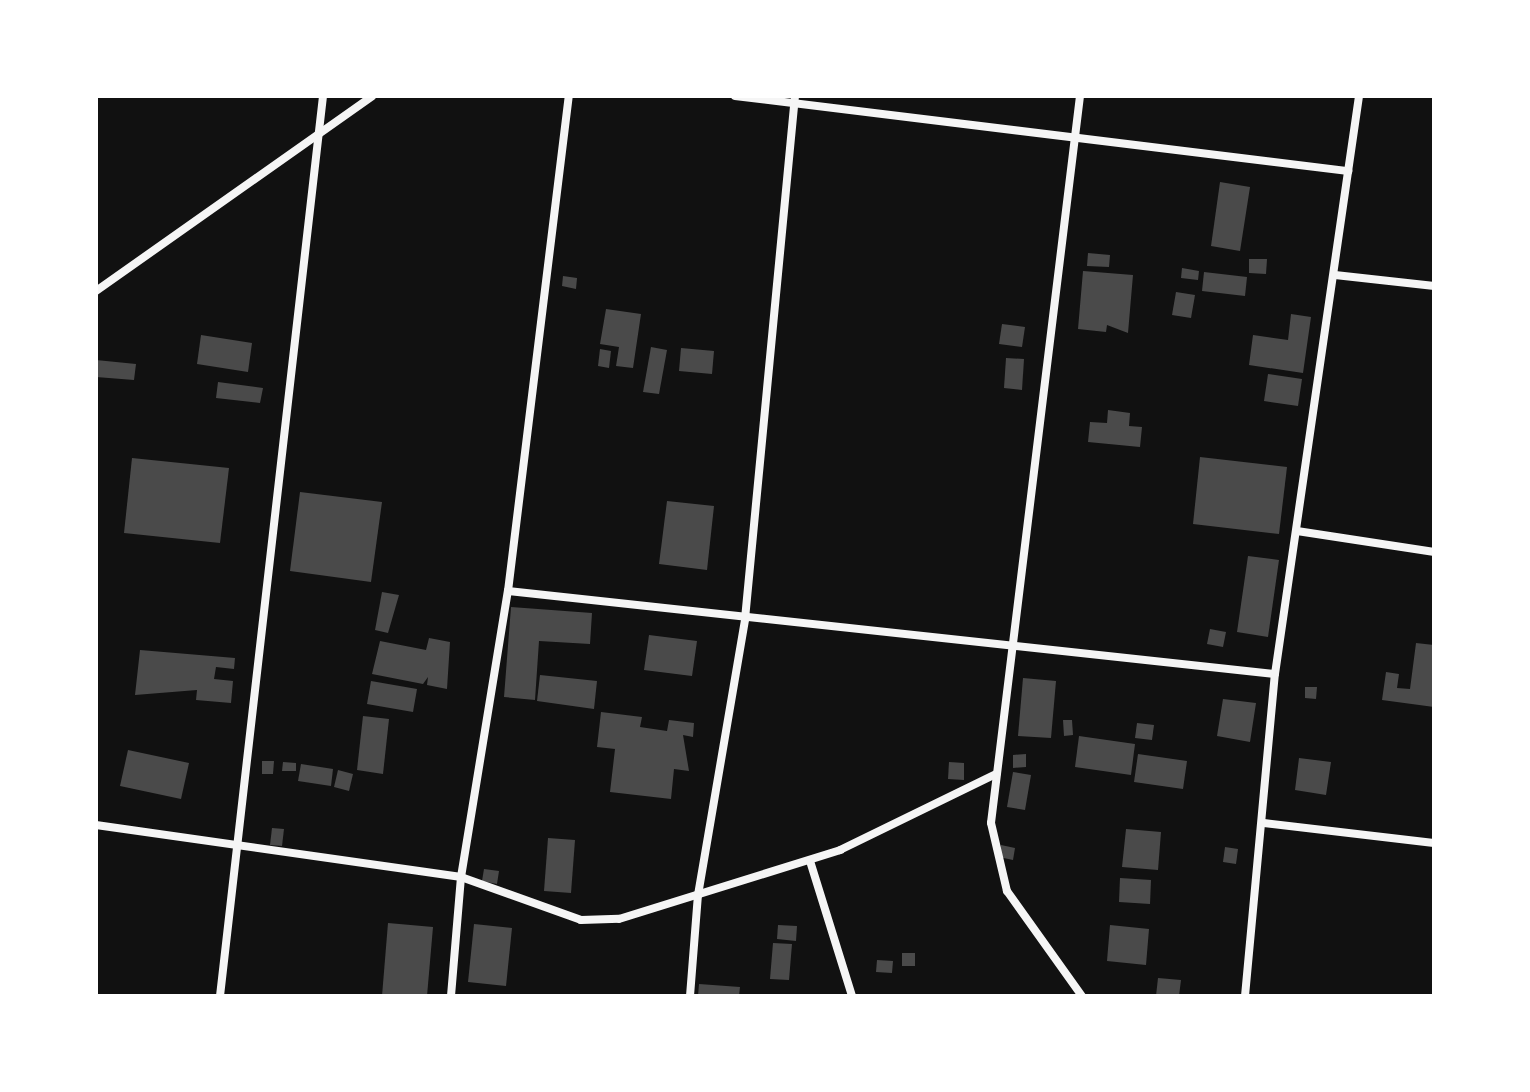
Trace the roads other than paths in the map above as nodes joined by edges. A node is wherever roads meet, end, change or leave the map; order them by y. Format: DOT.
graph roads {
  1 [pos="323,96"];
  2 [pos="372,96"];
  3 [pos="569,96"];
  4 [pos="735,96"];
  5 [pos="1080,96"];
  6 [pos="1359,96"];
  7 [pos="794,99"];
  8 [pos="319,132"];
  9 [pos="1073,134"];
  10 [pos="1348,171"];
  11 [pos="1335,275"];
  12 [pos="1434,286"];
  13 [pos="96,291"];
  14 [pos="1297,531"];
  15 [pos="1434,552"];
  16 [pos="508,591"];
  17 [pos="745,619"];
  18 [pos="1008,648"];
  19 [pos="1275,674"];
  20 [pos="996,774"];
  21 [pos="1264,823"];
  22 [pos="96,825"];
  23 [pos="1434,843"];
  24 [pos="241,844"];
  25 [pos="810,861"];
  26 [pos="461,877"];
  27 [pos="698,895"];
  28 [pos="220,996"];
  29 [pos="451,996"];
  30 [pos="690,996"];
  31 [pos="852,996"];
  32 [pos="1082,996"];
  33 [pos="1245,996"];
  1 -- 8 [label="street"];
  2 -- 8 [label="street"];
  3 -- 16 [label="street"];
  4 -- 7 [label="street"];
  5 -- 9 [label="street"];
  6 -- 10 [label="street"];
  7 -- 9 [label="street"];
  7 -- 17 [label="street"];
  8 -- 13 [label="street"];
  8 -- 24 [label="street"];
  9 -- 10 [label="street"];
  9 -- 18 [label="street"];
  10 -- 11 [label="street"];
  11 -- 12 [label="street"];
  11 -- 14 [label="street"];
  14 -- 15 [label="street"];
  14 -- 19 [label="street"];
  16 -- 17 [label="street"];
  16 -- 26 [label="street"];
  17 -- 18 [label="street"];
  17 -- 27 [label="street"];
  18 -- 19 [label="street"];
  18 -- 20 [label="street"];
  19 -- 21 [label="street"];
  20 -- 25 [label="street"];
  20 -- 32 [label="street"];
  21 -- 23 [label="street"];
  21 -- 33 [label="street"];
  22 -- 24 [label="street"];
  24 -- 26 [label="street"];
  24 -- 28 [label="street"];
  25 -- 27 [label="street"];
  25 -- 31 [label="street"];
  26 -- 27 [label="street"];
  26 -- 29 [label="street"];
  27 -- 30 [label="street"];
}
